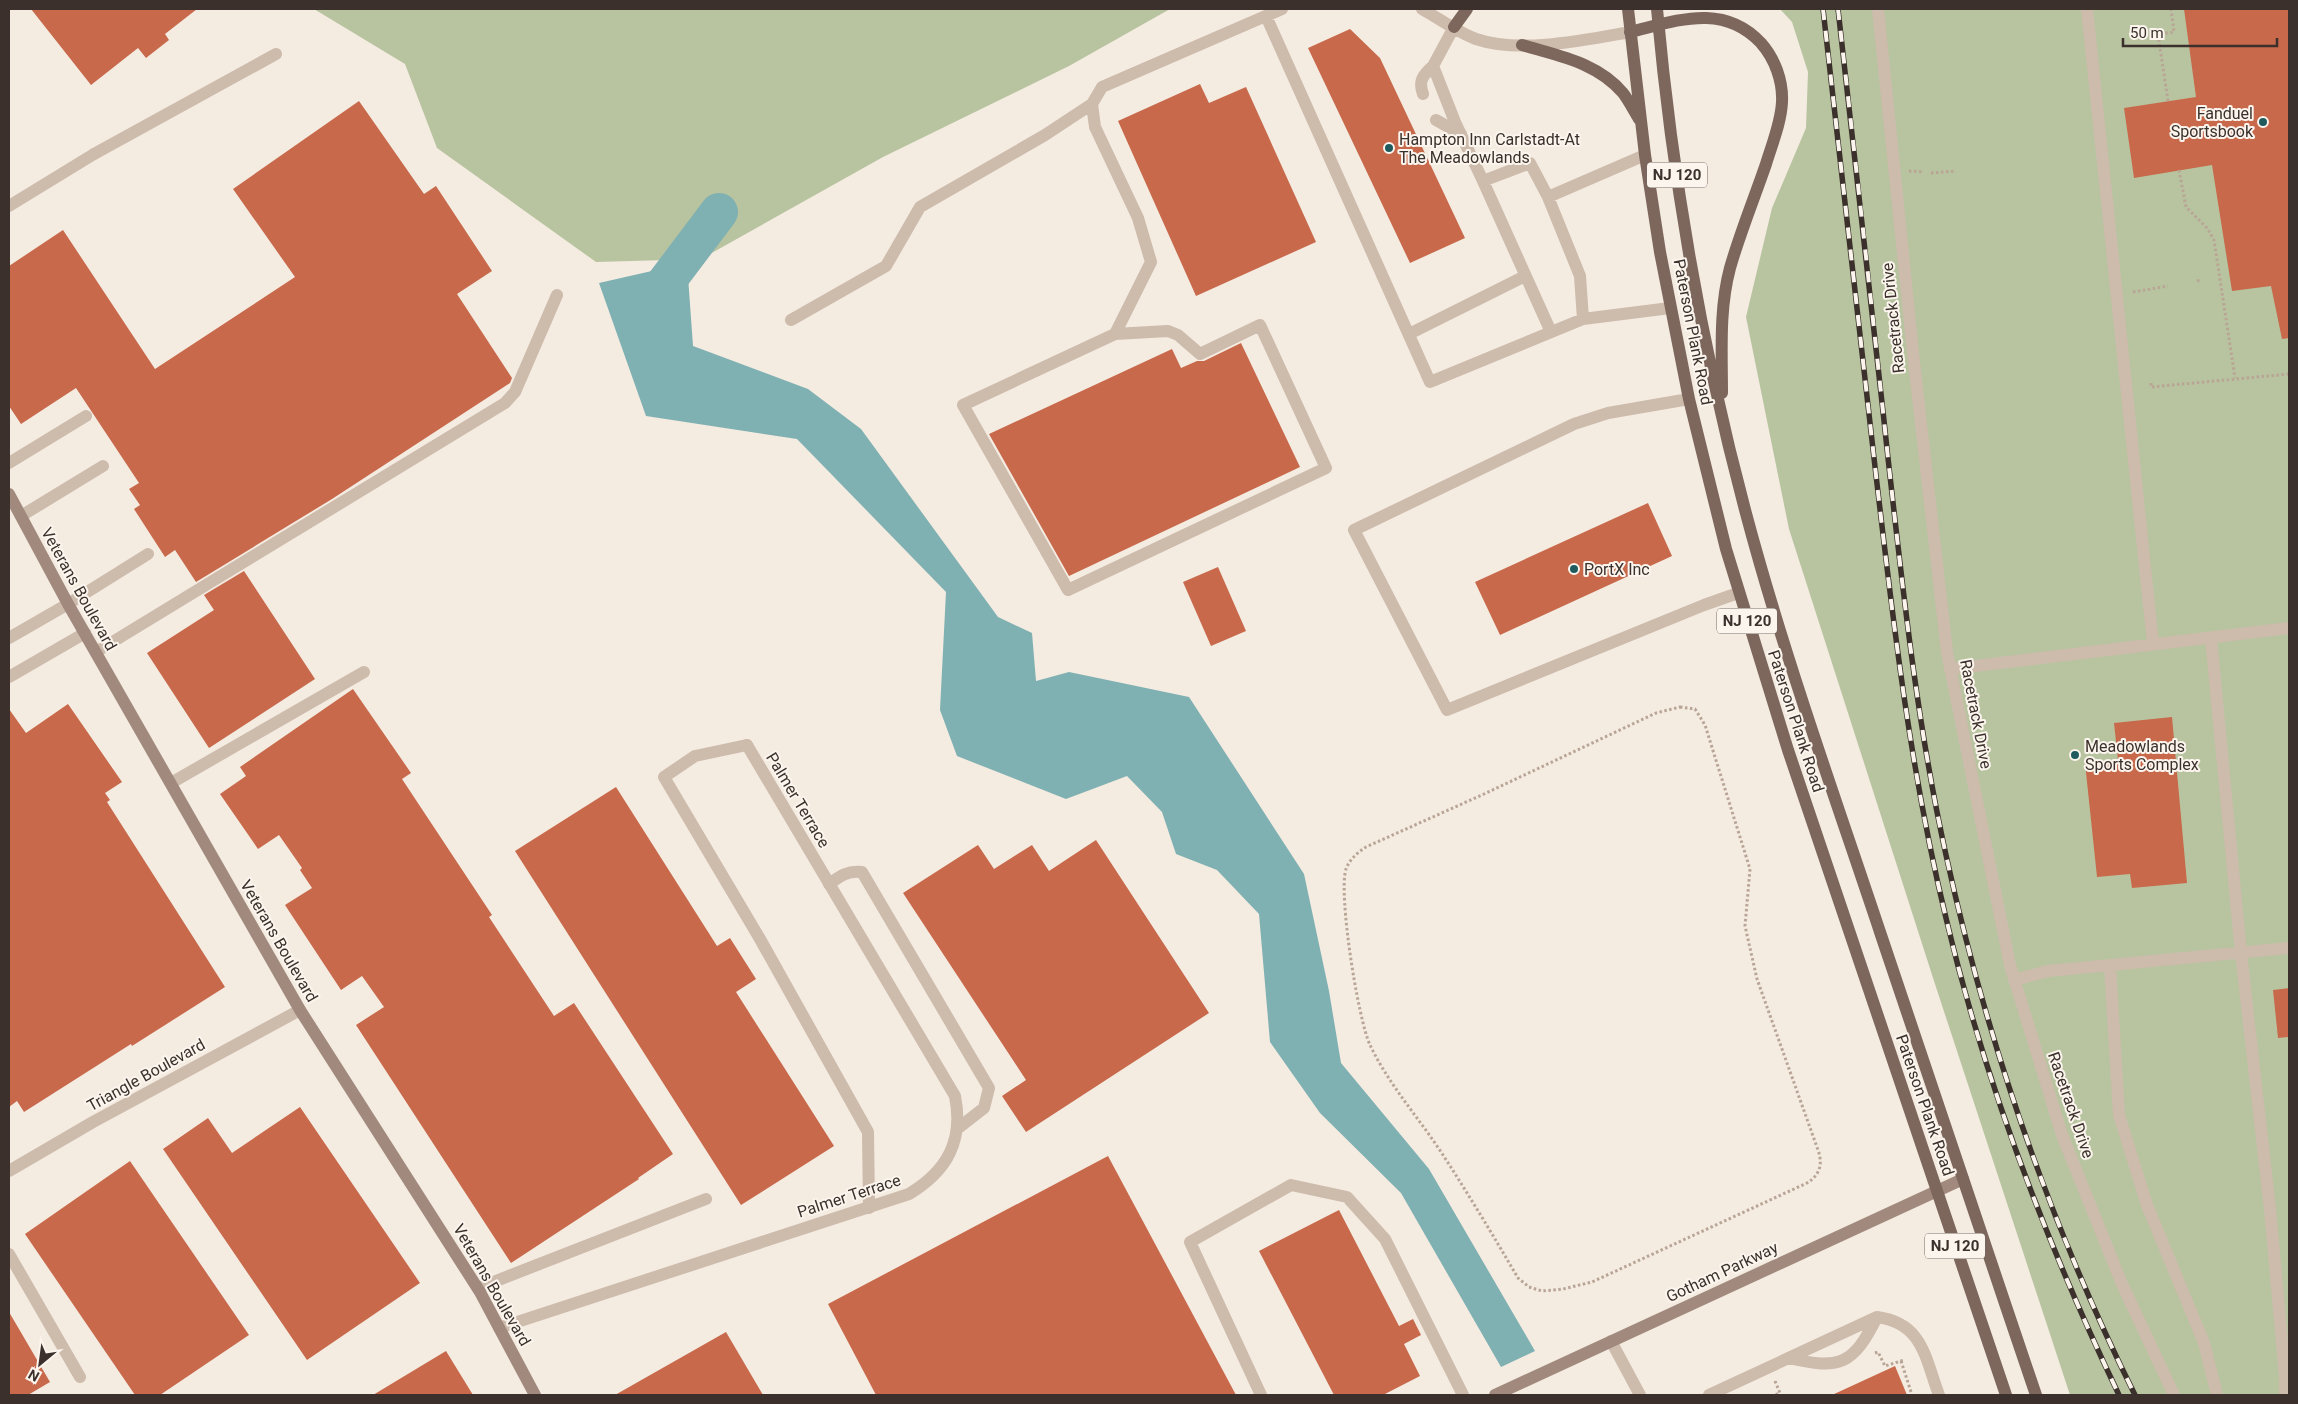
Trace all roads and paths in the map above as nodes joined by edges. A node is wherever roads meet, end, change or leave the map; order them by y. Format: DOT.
graph roads {
  1 [pos="1282,9"];
  2 [pos="1422,9"];
  3 [pos="1467,9"];
  4 [pos="1628,9"];
  5 [pos="1657,9"];
  6 [pos="1878,9"];
  7 [pos="2088,9"];
  8 [pos="2171,9"];
  9 [pos="1266,16"];
  10 [pos="1659,25"];
  11 [pos="1454,28"];
  12 [pos="1630,32"];
  13 [pos="1522,45"];
  14 [pos="276,54"];
  15 [pos="1433,66"];
  16 [pos="1423,94"];
  17 [pos="2168,101"];
  18 [pos="1092,104"];
  19 [pos="1436,120"];
  20 [pos="1641,122"];
  21 [pos="1461,134"];
  22 [pos="1645,155"];
  23 [pos="2179,170"];
  24 [pos="1956,171"];
  25 [pos="1931,174"];
  26 [pos="1483,181"];
  27 [pos="1548,197"];
  28 [pos="9,206"];
  29 [pos="1525,276"];
  30 [pos="2202,280"];
  31 [pos="2197,281"];
  32 [pos="2168,286"];
  33 [pos="2137,291"];
  34 [pos="557,295"];
  35 [pos="1670,308"];
  36 [pos="1582,319"];
  37 [pos="791,320"];
  38 [pos="1551,332"];
  39 [pos="1115,334"];
  40 [pos="1409,334"];
  41 [pos="2289,374"];
  42 [pos="2235,378"];
  43 [pos="2151,383"];
  44 [pos="1689,400"];
  45 [pos="1722,415"];
  46 [pos="86,416"];
  47 [pos="9,463"];
  48 [pos="103,466"];
  49 [pos="9,494"];
  50 [pos="20,516"];
  51 [pos="148,554"];
  52 [pos="1738,594"];
  53 [pos="68,604"];
  54 [pos="2289,628"];
  55 [pos="85,633"];
  56 [pos="9,638"];
  57 [pos="2211,638"];
  58 [pos="2153,644"];
  59 [pos="96,652"];
  60 [pos="1950,669"];
  61 [pos="364,672"];
  62 [pos="9,677"];
  63 [pos="171,784"];
  64 [pos="829,884"];
  65 [pos="2289,948"];
  66 [pos="2241,953"];
  67 [pos="2110,966"];
  68 [pos="1757,979"];
  69 [pos="2014,980"];
  70 [pos="300,1010"];
  71 [pos="957,1129"];
  72 [pos="9,1171"];
  73 [pos="1963,1179"];
  74 [pos="1936,1191"];
  75 [pos="706,1199"];
  76 [pos="868,1208"];
  77 [pos="9,1254"];
  78 [pos="478,1288"];
  79 [pos="1877,1317"];
  80 [pos="499,1328"];
  81 [pos="1611,1341"];
  82 [pos="1789,1358"];
  83 [pos="1901,1361"];
  84 [pos="80,1376"];
  85 [pos="2287,1378"];
  86 [pos="535,1395"];
  87 [pos="1261,1395"];
  88 [pos="1463,1395"];
  89 [pos="1495,1395"];
  90 [pos="1640,1395"];
  91 [pos="1709,1395"];
  92 [pos="1912,1395"];
  93 [pos="1939,1395"];
  94 [pos="2006,1395"];
  95 [pos="2036,1395"];
  96 [pos="2174,1395"];
  97 [pos="2217,1395"];
  98 [pos="2285,1395"];
  1 -- 9 [label="street"];
  2 -- 11 [label="street"];
  3 -- 11 [label="main road"];
  4 -- 12 [label="main road, Paterson Plank Road / NJ 120"];
  5 -- 10 [label="main road, NJ 120"];
  6 -- 60 [label="street, Racetrack Drive"];
  7 -- 58 [label="street"];
  8 -- 17 [label="path"];
  9 -- 18 [label="street"];
  9 -- 40 [label="street"];
  10 -- 12 [label="main road"];
  10 -- 45 [label="main road, Paterson Plank Road / NJ 120"];
  10 -- 45 [label="main road"];
  11 -- 13 [label="street"];
  11 -- 15 [label="street"];
  12 -- 13 [label="street"];
  12 -- 20 [label="main road, Paterson Plank Road / NJ 120"];
  13 -- 20 [label="main road"];
  14 -- 28 [label="street"];
  15 -- 16 [label="street"];
  15 -- 21 [label="street"];
  18 -- 37 [label="street"];
  18 -- 39 [label="street"];
  19 -- 21 [label="street"];
  20 -- 22 [label="main road, Paterson Plank Road / NJ 120"];
  21 -- 26 [label="street"];
  22 -- 27 [label="street"];
  22 -- 35 [label="main road, Paterson Plank Road / NJ 120"];
  23 -- 42 [label="path"];
  24 -- 25 [label="path"];
  26 -- 27 [label="street"];
  26 -- 29 [label="street"];
  27 -- 36 [label="street"];
  29 -- 38 [label="street"];
  29 -- 40 [label="street"];
  30 -- 31 [label="path"];
  32 -- 33 [label="path"];
  34 -- 59 [label="street"];
  35 -- 36 [label="street"];
  35 -- 44 [label="main road, Paterson Plank Road / NJ 120"];
  36 -- 38 [label="street"];
  38 -- 40 [label="street"];
  39 -- 39 [label="street"];
  41 -- 42 [label="path"];
  42 -- 43 [label="path"];
  44 -- 52 [label="main road, Paterson Plank Road / NJ 120"];
  44 -- 52 [label="street"];
  45 -- 73 [label="main road, Paterson Plank Road / NJ 120"];
  46 -- 47 [label="street"];
  48 -- 50 [label="street"];
  49 -- 50 [label="street, Veterans Boulevard"];
  50 -- 53 [label="street, Veterans Boulevard"];
  51 -- 53 [label="street"];
  52 -- 74 [label="main road, Paterson Plank Road / NJ 120"];
  53 -- 55 [label="street, Veterans Boulevard"];
  53 -- 56 [label="street"];
  54 -- 57 [label="street"];
  55 -- 59 [label="street, Veterans Boulevard"];
  55 -- 62 [label="street"];
  57 -- 58 [label="street"];
  57 -- 66 [label="street"];
  58 -- 60 [label="street"];
  59 -- 63 [label="street, Veterans Boulevard"];
  60 -- 69 [label="street, Racetrack Drive"];
  61 -- 63 [label="street"];
  63 -- 70 [label="street, Veterans Boulevard"];
  64 -- 71 [label="street, Palmer Terrace"];
  64 -- 71 [label="street"];
  64 -- 76 [label="street, Palmer Terrace"];
  65 -- 66 [label="street"];
  66 -- 67 [label="street"];
  66 -- 85 [label="street"];
  67 -- 69 [label="street"];
  67 -- 97 [label="street"];
  68 -- 68 [label="path"];
  69 -- 96 [label="street, Racetrack Drive"];
  70 -- 72 [label="street, Triangle Boulevard"];
  70 -- 78 [label="street, Veterans Boulevard"];
  71 -- 76 [label="street, Palmer Terrace"];
  73 -- 74 [label="street, Gotham Parkway"];
  73 -- 95 [label="main road, Paterson Plank Road / NJ 120"];
  74 -- 81 [label="street, Gotham Parkway"];
  74 -- 94 [label="main road, Paterson Plank Road / NJ 120"];
  75 -- 78 [label="street"];
  76 -- 80 [label="street, Palmer Terrace"];
  77 -- 84 [label="street"];
  78 -- 80 [label="street, Veterans Boulevard"];
  79 -- 82 [label="street"];
  79 -- 82 [label="street"];
  79 -- 93 [label="street"];
  80 -- 86 [label="street, Veterans Boulevard"];
  81 -- 89 [label="street, Gotham Parkway"];
  81 -- 90 [label="street"];
  82 -- 91 [label="street"];
  83 -- 92 [label="path"];
  85 -- 98 [label="street"];
  87 -- 88 [label="street"];
}
